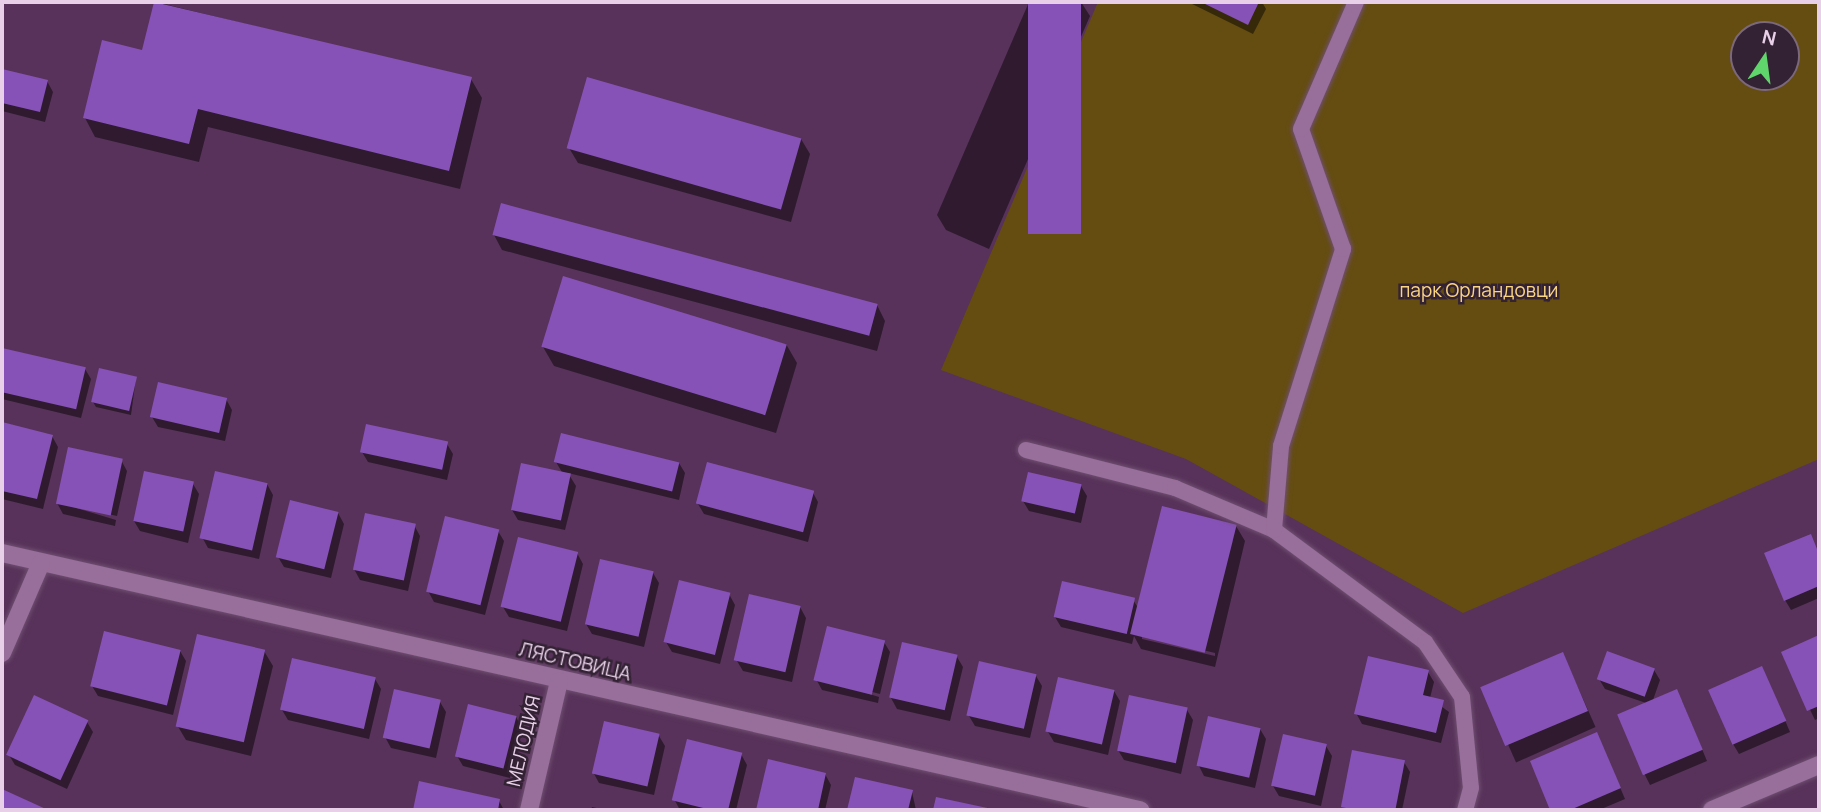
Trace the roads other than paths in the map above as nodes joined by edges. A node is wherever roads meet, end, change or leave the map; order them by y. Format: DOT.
graph roads {
  1 [pos="1356,2"];
  2 [pos="1026,450"];
  3 [pos="1274,530"];
  4 [pos="2,553"];
  5 [pos="41,563"];
  6 [pos="2,653"];
  7 [pos="559,681"];
  8 [pos="1819,765"];
  9 [pos="529,810"];
  10 [pos="1140,810"];
  11 [pos="1465,810"];
  12 [pos="1712,810"];
  1 -- 3 [label="lane"];
  2 -- 3 [label="lane"];
  3 -- 11 [label="lane"];
  4 -- 5 [label="street, ЛЯСТОВИЦА"];
  5 -- 6 [label="street"];
  5 -- 7 [label="street, ЛЯСТОВИЦА"];
  7 -- 9 [label="street, МЕЛОДИЯ"];
  7 -- 10 [label="street, ЛЯСТОВИЦА"];
  8 -- 12 [label="street"];
}
